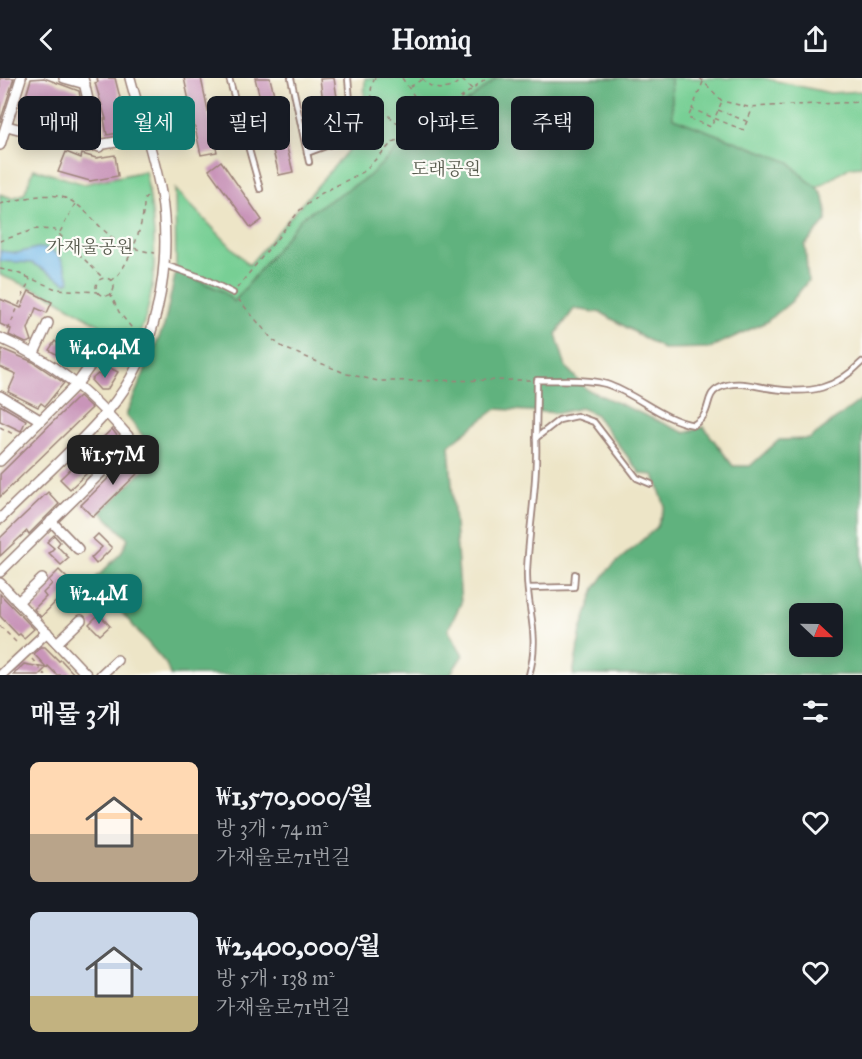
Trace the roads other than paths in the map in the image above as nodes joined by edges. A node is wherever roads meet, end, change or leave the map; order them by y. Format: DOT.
graph roads {
  1 [pos="21,78"];
  2 [pos="64,78"];
  3 [pos="130,78"];
  4 [pos="230,78"];
  5 [pos="291,78"];
  6 [pos="348,78"];
  7 [pos="84,81"];
  8 [pos="87,96"];
  9 [pos="135,96"];
  10 [pos="7,126"];
  11 [pos="18,129"];
  12 [pos="0,145"];
  13 [pos="149,150"];
  14 [pos="307,153"];
  15 [pos="309,162"];
  16 [pos="260,189"];
  17 [pos="165,265"];
  18 [pos="233,293"];
  19 [pos="48,322"];
  20 [pos="2,339"];
  21 [pos="34,352"];
  22 [pos="95,359"];
  23 [pos="862,362"];
  24 [pos="77,384"];
  25 [pos="0,396"];
  26 [pos="107,412"];
  27 [pos="40,420"];
  28 [pos="536,438"];
  29 [pos="0,459"];
  30 [pos="651,484"];
  31 [pos="0,519"];
  32 [pos="51,521"];
  33 [pos="78,549"];
  34 [pos="0,572"];
  35 [pos="575,574"];
  36 [pos="42,579"];
  37 [pos="0,583"];
  38 [pos="528,588"];
  39 [pos="18,602"];
  40 [pos="81,620"];
  41 [pos="46,632"];
  42 [pos="57,643"];
  43 [pos="117,660"];
  44 [pos="1,675"];
  45 [pos="86,675"];
  46 [pos="101,675"];
  47 [pos="529,675"];
  1 -- 10 [label="street"];
  2 -- 7 [label="street"];
  3 -- 9 [label="street"];
  4 -- 16 [label="lane"];
  5 -- 14 [label="lane"];
  6 -- 14 [label="lane"];
  7 -- 8 [label="street"];
  10 -- 11 [label="street"];
  10 -- 12 [label="street"];
  13 -- 17 [label="street"];
  14 -- 15 [label="lane"];
  17 -- 18 [label="lane"];
  17 -- 26 [label="street"];
  19 -- 21 [label="street"];
  20 -- 21 [label="street"];
  21 -- 24 [label="street"];
  22 -- 24 [label="street"];
  23 -- 28 [label="lane"];
  24 -- 26 [label="street"];
  24 -- 27 [label="street"];
  25 -- 27 [label="street"];
  26 -- 31 [label="street"];
  26 -- 32 [label="street"];
  27 -- 29 [label="street"];
  28 -- 30 [label="lane"];
  28 -- 38 [label="lane"];
  32 -- 33 [label="street"];
  32 -- 34 [label="street"];
  35 -- 38 [label="lane"];
  36 -- 39 [label="street"];
  37 -- 39 [label="street"];
  38 -- 47 [label="lane"];
  39 -- 41 [label="street"];
  40 -- 42 [label="street"];
  41 -- 42 [label="street"];
  41 -- 44 [label="street"];
  42 -- 45 [label="street"];
  43 -- 46 [label="street"];
}
